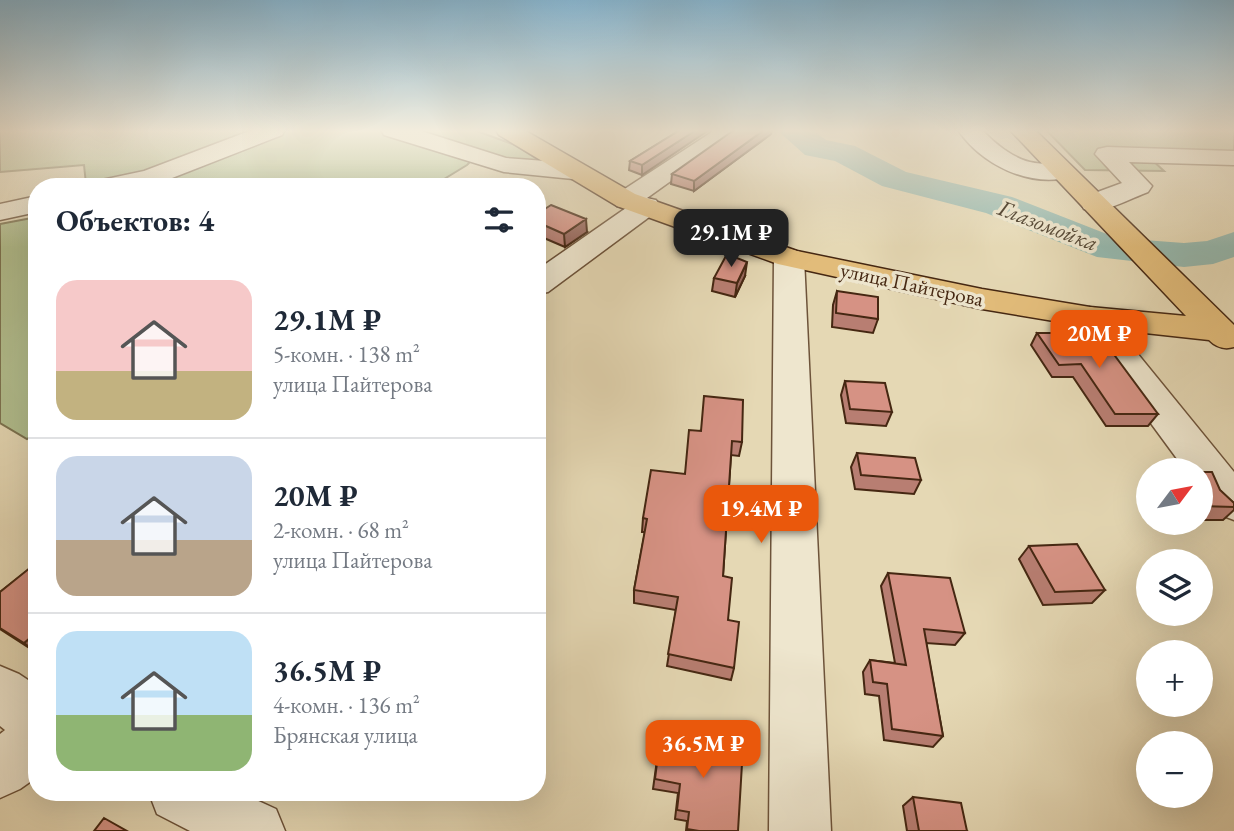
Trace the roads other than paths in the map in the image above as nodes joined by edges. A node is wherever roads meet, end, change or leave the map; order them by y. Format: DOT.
graph roads {
  1 [pos="190,169"];
  2 [pos="551,169"];
  3 [pos="570,169"];
  4 [pos="681,169"];
  5 [pos="1023,169"];
  6 [pos="1058,169"];
  7 [pos="1122,169"];
  8 [pos="573,171"];
  9 [pos="1061,172"];
  10 [pos="169,178"];
  11 [pos="636,203"];
  12 [pos="28,206"];
  13 [pos="1099,208"];
  14 [pos="0,212"];
  15 [pos="789,258"];
  16 [pos="546,278"];
  17 [pos="1090,317"];
  18 [pos="1227,338"];
  19 [pos="1234,503"];
  20 [pos="0,693"];
  21 [pos="28,713"];
  22 [pos="28,748"];
  23 [pos="0,769"];
  24 [pos="194,801"];
  25 [pos="254,831"];
  26 [pos="800,831"];
  1 -- 10 [label="street"];
  2 -- 8 [label="street"];
  3 -- 8 [label="main road, улица Пайтерова"];
  4 -- 11 [label="street"];
  5 -- 9 [label="street"];
  6 -- 9 [label="main road"];
  7 -- 13 [label="street"];
  8 -- 11 [label="main road, улица Пайтерова"];
  9 -- 13 [label="main road"];
  11 -- 15 [label="main road, улица Пайтерова"];
  11 -- 16 [label="street"];
  12 -- 14 [label="street"];
  13 -- 18 [label="main road"];
  15 -- 17 [label="main road, улица Пайтерова"];
  15 -- 26 [label="street"];
  17 -- 18 [label="main road, улица Пайтерова"];
  17 -- 19 [label="street"];
  20 -- 21 [label="street"];
  22 -- 23 [label="street"];
  24 -- 25 [label="street"];
}
